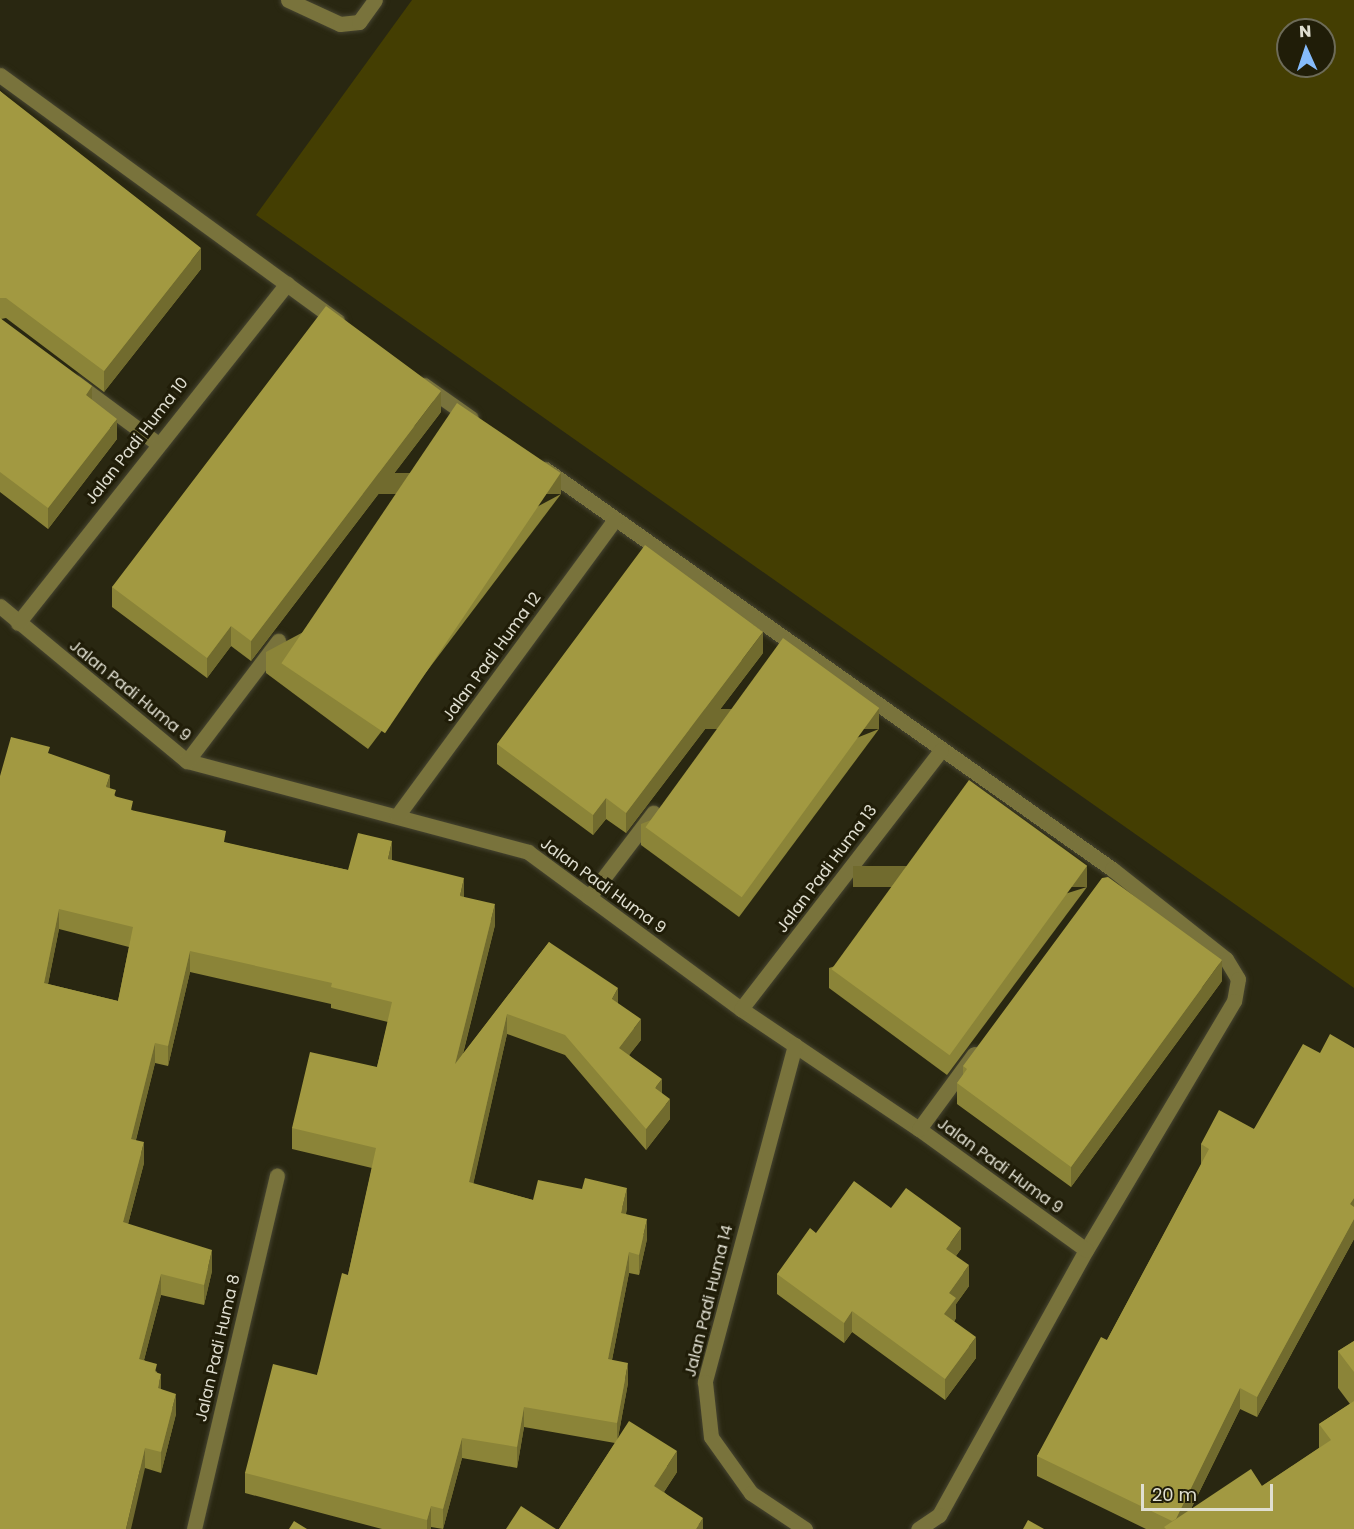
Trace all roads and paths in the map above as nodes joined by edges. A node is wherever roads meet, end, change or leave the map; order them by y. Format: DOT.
graph roads {
  1 [pos="288,0"];
  2 [pos="375,0"];
  3 [pos="0,75"];
  4 [pos="287,284"];
  5 [pos="353,332"];
  6 [pos="409,373"];
  7 [pos="65,375"];
  8 [pos="484,427"];
  9 [pos="158,444"];
  10 [pos="531,460"];
  11 [pos="615,519"];
  12 [pos="0,606"];
  13 [pos="18,623"];
  14 [pos="289,627"];
  15 [pos="941,750"];
  16 [pos="187,761"];
  17 [pos="666,795"];
  18 [pos="397,816"];
  19 [pos="589,897"];
  20 [pos="741,1010"];
  21 [pos="983,1042"];
  22 [pos="795,1045"];
  23 [pos="919,1129"];
  24 [pos="277,1176"];
  25 [pos="1086,1250"];
  26 [pos="194,1529"];
  27 [pos="805,1529"];
  28 [pos="918,1529"];
  1 -- 2 [label="street"];
  3 -- 4 [label="street"];
  4 -- 5 [label="street"];
  4 -- 9 [label="street, Jalan Padi Huma 10"];
  6 -- 8 [label="street"];
  7 -- 9 [label="street"];
  9 -- 13 [label="street, Jalan Padi Huma 10"];
  10 -- 11 [label="street"];
  11 -- 15 [label="street"];
  11 -- 18 [label="street, Jalan Padi Huma 12"];
  12 -- 13 [label="street, Jalan Padi Huma 9"];
  13 -- 16 [label="street, Jalan Padi Huma 9"];
  14 -- 16 [label="street"];
  15 -- 20 [label="street, Jalan Padi Huma 13"];
  15 -- 25 [label="street"];
  16 -- 18 [label="street, Jalan Padi Huma 9"];
  17 -- 19 [label="street"];
  18 -- 19 [label="street, Jalan Padi Huma 9"];
  19 -- 20 [label="street, Jalan Padi Huma 9"];
  20 -- 22 [label="street, Jalan Padi Huma 9"];
  21 -- 23 [label="street"];
  22 -- 23 [label="street, Jalan Padi Huma 9"];
  22 -- 27 [label="street, Jalan Padi Huma 14"];
  23 -- 25 [label="street, Jalan Padi Huma 9"];
  24 -- 26 [label="street, Jalan Padi Huma 8"];
  25 -- 28 [label="street"];
}
